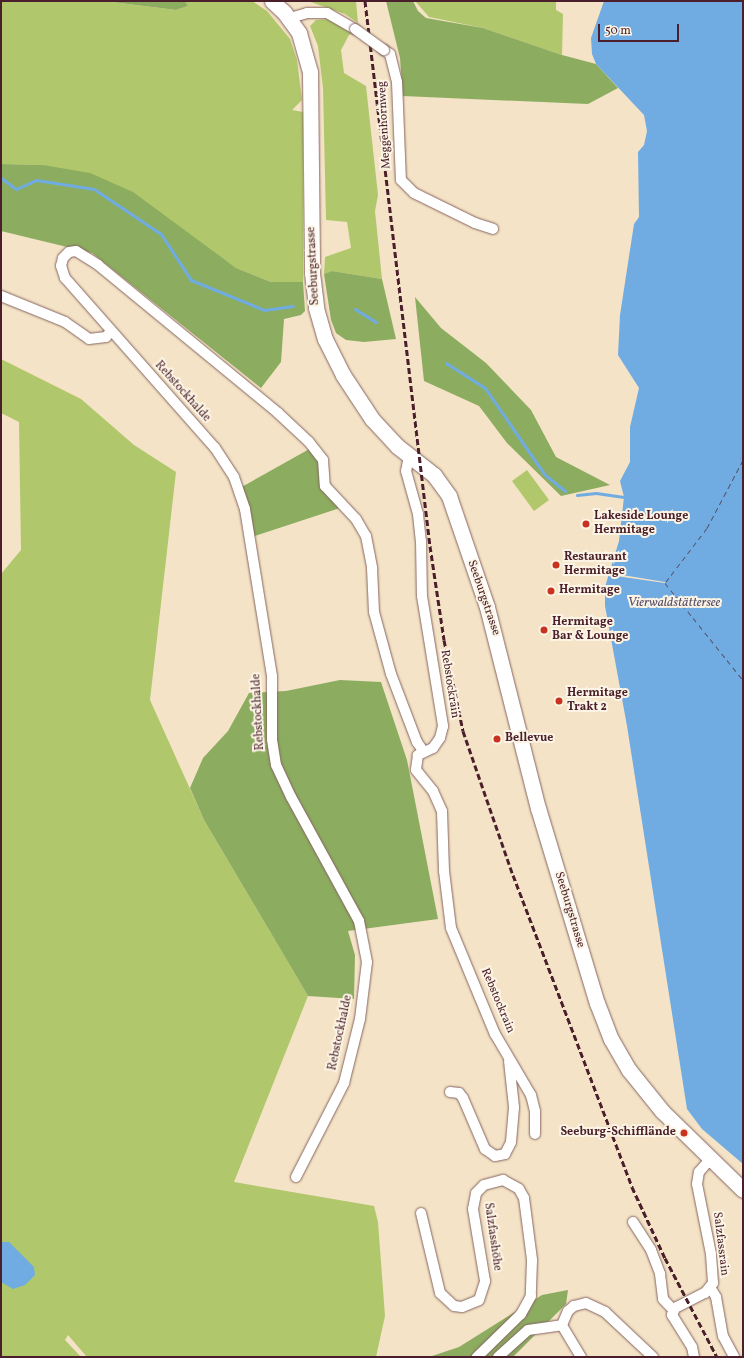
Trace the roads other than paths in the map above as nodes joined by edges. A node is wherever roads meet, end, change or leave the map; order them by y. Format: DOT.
graph roads {
  1 [pos="272,1"];
  2 [pos="290,18"];
  3 [pos="493,229"];
  4 [pos="1,296"];
  5 [pos="110,331"];
  6 [pos="409,456"];
  7 [pos="424,752"];
  8 [pos="508,1055"];
  9 [pos="450,1092"];
  10 [pos="535,1134"];
  11 [pos="710,1158"];
  12 [pos="296,1177"];
  13 [pos="743,1190"];
  14 [pos="421,1213"];
  15 [pos="633,1222"];
  16 [pos="710,1287"];
  17 [pos="674,1311"];
  18 [pos="562,1325"];
  19 [pos="477,1357"];
  20 [pos="498,1357"];
  21 [pos="581,1357"];
  22 [pos="653,1357"];
  23 [pos="694,1357"];
  24 [pos="734,1357"];
  1 -- 2 [label="main road, Seeburgstrasse"];
  2 -- 3 [label="street, Meggenhornweg, bridge"];
  2 -- 6 [label="main road, Seeburgstrasse"];
  4 -- 5 [label="street"];
  5 -- 7 [label="street, Rebstockhalde"];
  5 -- 12 [label="street, Rebstockhalde"];
  6 -- 7 [label="street, Rebstockrain"];
  6 -- 11 [label="main road, Seeburgstrasse"];
  7 -- 8 [label="street, Rebstockrain"];
  8 -- 9 [label="street, Rebstockrain"];
  8 -- 10 [label="street, Rebstockrain"];
  11 -- 13 [label="main road, Seeburgstrasse"];
  11 -- 16 [label="street, Salzfassrain"];
  14 -- 19 [label="street, Salzfasshöhe"];
  15 -- 17 [label="street"];
  16 -- 17 [label="street"];
  16 -- 24 [label="street, Salzfassrain"];
  17 -- 23 [label="street"];
  18 -- 20 [label="street"];
  18 -- 21 [label="street"];
  18 -- 22 [label="street"];
}
